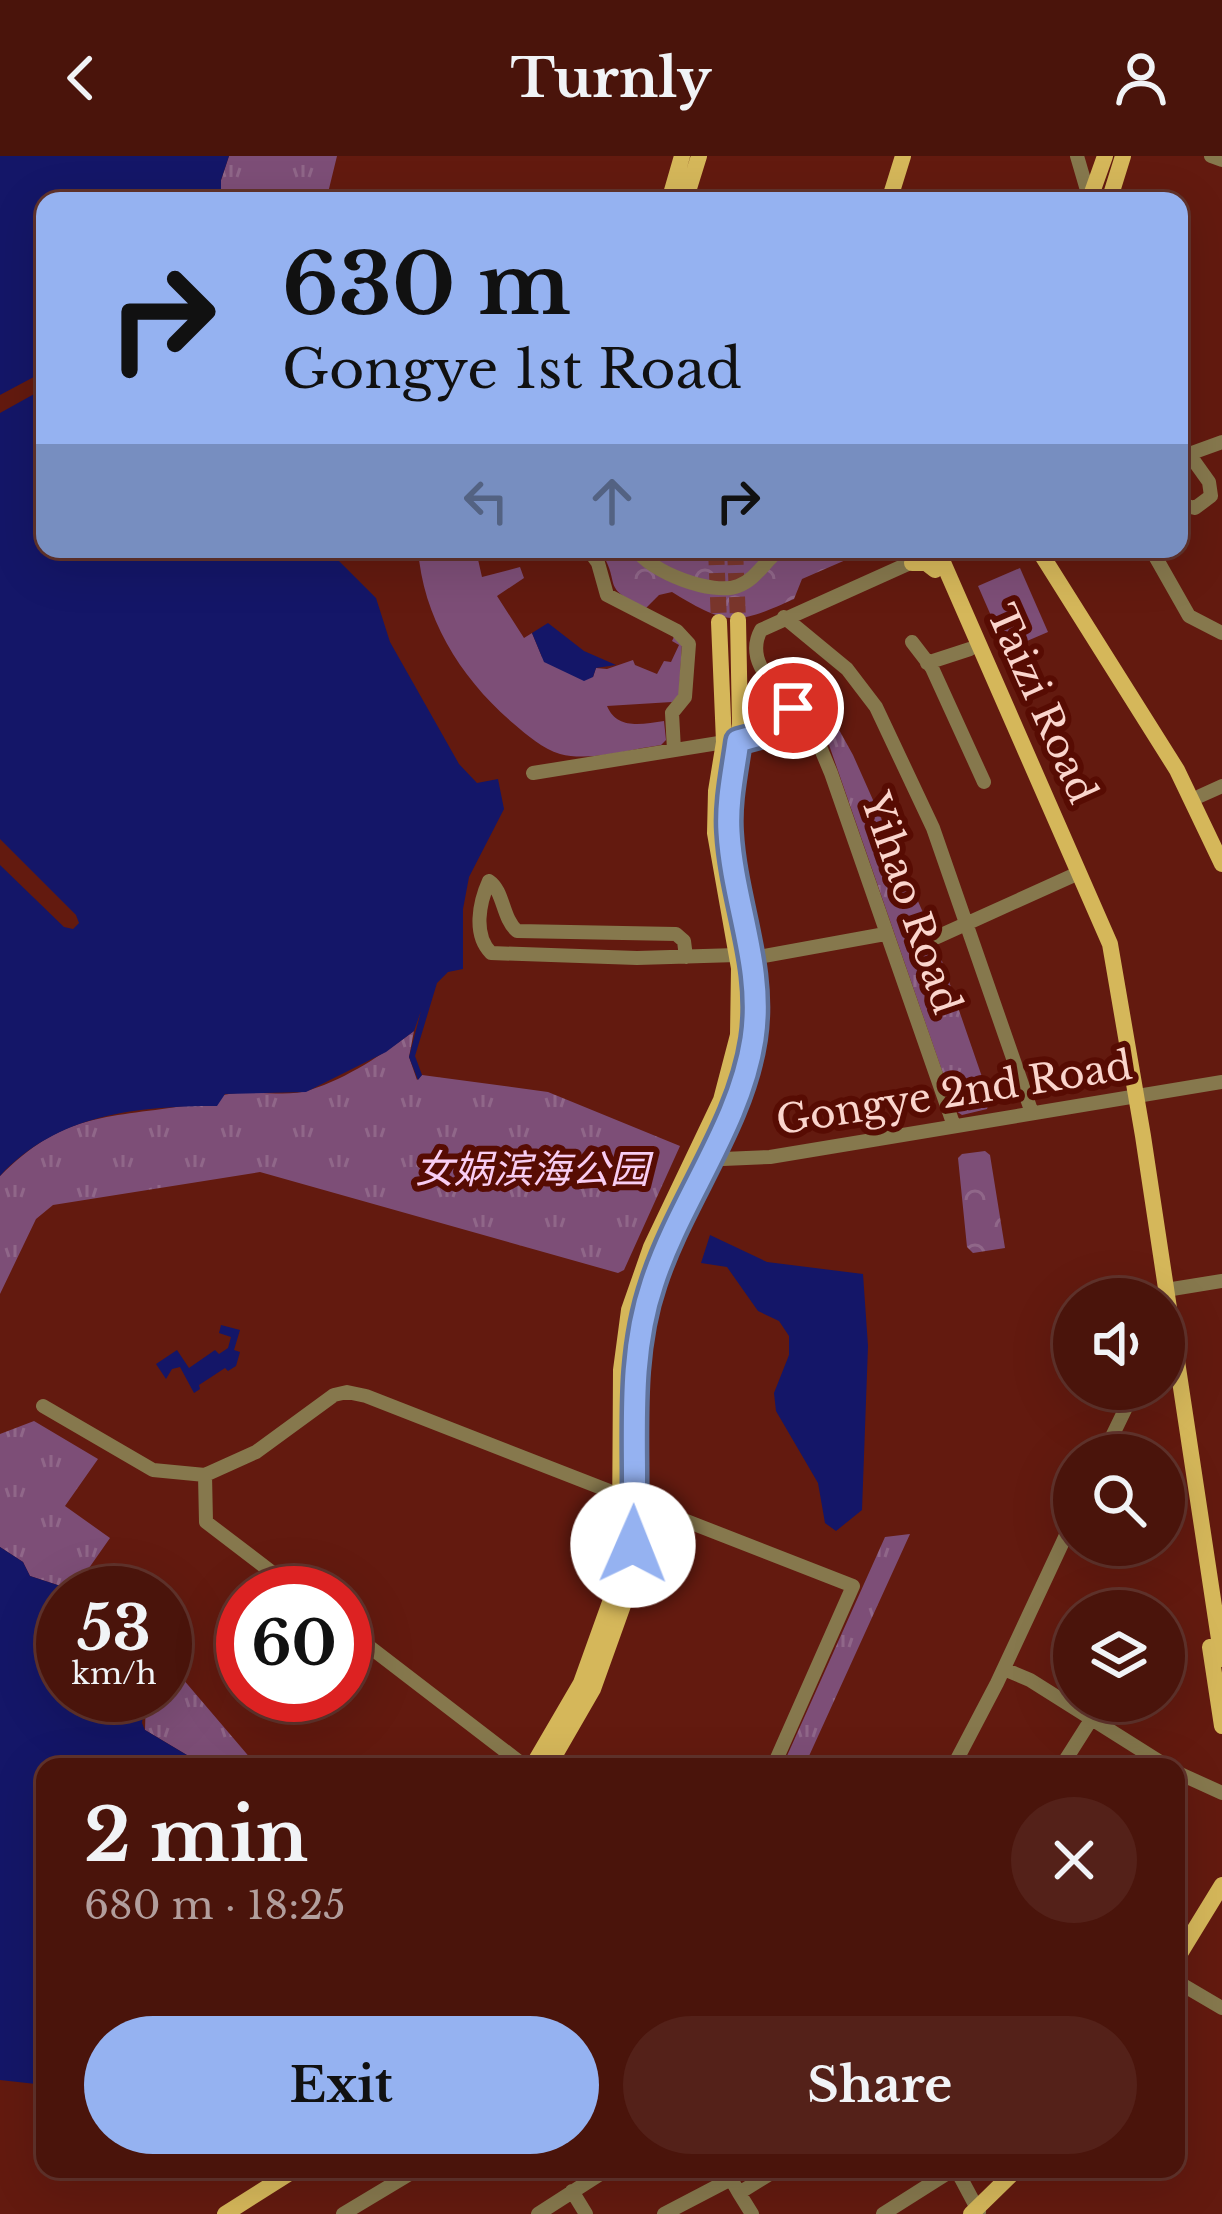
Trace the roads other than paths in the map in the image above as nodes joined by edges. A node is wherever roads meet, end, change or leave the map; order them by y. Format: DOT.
graph roads {
  1 [pos="682,156"];
  2 [pos="699,156"];
  3 [pos="891,156"];
  4 [pos="903,156"];
  5 [pos="1077,156"];
  6 [pos="1211,156"];
  7 [pos="1108,160"];
  8 [pos="1222,160"];
  9 [pos="672,192"];
  10 [pos="688,192"];
  11 [pos="880,192"];
  12 [pos="892,192"];
  13 [pos="1088,192"];
  14 [pos="1094,192"];
  15 [pos="1108,192"];
  16 [pos="1222,442"];
  17 [pos="1188,451"];
  18 [pos="1188,457"];
  19 [pos="1188,506"];
  20 [pos="595,558"];
  21 [pos="643,558"];
  22 [pos="772,558"];
  23 [pos="942,558"];
  24 [pos="945,558"];
  25 [pos="945,558"];
  26 [pos="1044,558"];
  27 [pos="1055,558"];
  28 [pos="1156,558"];
  29 [pos="912,563"];
  30 [pos="784,617"];
  31 [pos="738,620"];
  32 [pos="719,622"];
  33 [pos="1222,633"];
  34 [pos="912,642"];
  35 [pos="970,649"];
  36 [pos="928,663"];
  37 [pos="793,708"];
  38 [pos="731,741"];
  39 [pos="674,751"];
  40 [pos="533,773"];
  41 [pos="984,782"];
  42 [pos="1222,786"];
  43 [pos="1200,796"];
  44 [pos="1222,842"];
  45 [pos="1222,864"];
  46 [pos="1072,876"];
  47 [pos="969,923"];
  48 [pos="885,934"];
  49 [pos="937,937"];
  50 [pos="745,956"];
  51 [pos="686,957"];
  52 [pos="1222,1082"];
  53 [pos="1130,1097"];
  54 [pos="1032,1113"];
  55 [pos="953,1126"];
  56 [pos="704,1154"];
  57 [pos="1158,1278"];
  58 [pos="1222,1281"];
  59 [pos="1185,1289"];
  60 [pos="43,1406"];
  61 [pos="1172,1410"];
  62 [pos="1180,1410"];
  63 [pos="205,1475"];
  64 [pos="628,1500"];
  65 [pos="1053,1563"];
  66 [pos="264,1566"];
  67 [pos="372,1648"];
  68 [pos="1222,1659"];
  69 [pos="1004,1669"];
  70 [pos="1087,1726"];
  71 [pos="1222,1726"];
  72 [pos="517,1758"];
  73 [pos="535,1758"];
  74 [pos="553,1758"];
  75 [pos="777,1758"];
  76 [pos="958,1758"];
  77 [pos="1067,1758"];
  78 [pos="1138,1758"];
  79 [pos="1154,1758"];
  80 [pos="1185,1776"];
  81 [pos="1185,1786"];
  82 [pos="1222,1793"];
  83 [pos="1222,1802"];
  84 [pos="1222,1885"];
  85 [pos="1222,1907"];
  86 [pos="1185,1945"];
  87 [pos="1185,1966"];
  88 [pos="1185,1985"];
  89 [pos="1222,2008"];
  90 [pos="265,2178"];
  91 [pos="282,2178"];
  92 [pos="403,2178"];
  93 [pos="594,2178"];
  94 [pos="763,2178"];
  95 [pos="941,2178"];
  96 [pos="960,2178"];
  97 [pos="1009,2178"];
  98 [pos="1019,2178"];
  99 [pos="572,2192"];
  100 [pos="739,2193"];
  101 [pos="370,2197"];
  102 [pos="978,2212"];
  103 [pos="208,2214"];
  104 [pos="225,2214"];
  105 [pos="343,2214"];
  106 [pos="382,2214"];
  107 [pos="538,2214"];
  108 [pos="586,2214"];
  109 [pos="664,2214"];
  110 [pos="752,2214"];
  111 [pos="883,2214"];
  1 -- 9 [label="main road"];
  2 -- 10 [label="main road"];
  3 -- 11 [label="main road"];
  4 -- 12 [label="main road"];
  5 -- 13 [label="street"];
  6 -- 8 [label="street"];
  7 -- 14 [label="main road"];
  7 -- 15 [label="main road"];
  16 -- 17 [label="street"];
  18 -- 19 [label="street"];
  20 -- 39 [label="street"];
  21 -- 22 [label="street"];
  23 -- 29 [label="main road"];
  24 -- 35 [label="main road, Taizi Road"];
  25 -- 53 [label="main road, Taizi Road"];
  26 -- 45 [label="main road"];
  27 -- 43 [label="main road"];
  28 -- 33 [label="street"];
  29 -- 30 [label="street"];
  30 -- 37 [label="street, Yihao Road"];
  30 -- 47 [label="street"];
  31 -- 38 [label="main road"];
  32 -- 38 [label="main road"];
  34 -- 36 [label="street"];
  35 -- 36 [label="street"];
  35 -- 46 [label="main road, Taizi Road"];
  36 -- 41 [label="street"];
  37 -- 38 [label="street"];
  37 -- 48 [label="street, Yihao Road"];
  38 -- 39 [label="street"];
  38 -- 50 [label="main road"];
  39 -- 40 [label="street"];
  42 -- 43 [label="street"];
  43 -- 44 [label="main road"];
  46 -- 47 [label="street"];
  46 -- 53 [label="main road, Taizi Road"];
  47 -- 49 [label="street"];
  47 -- 54 [label="street"];
  48 -- 50 [label="street"];
  48 -- 55 [label="street, Yihao Road"];
  50 -- 51 [label="street"];
  50 -- 56 [label="main road"];
  51 -- 51 [label="street"];
  52 -- 53 [label="street, Gongye 2nd Road"];
  53 -- 54 [label="street, Gongye 2nd Road"];
  53 -- 57 [label="main road, Taizi Road"];
  54 -- 55 [label="street, Gongye 2nd Road"];
  55 -- 56 [label="street, Gongye 2nd Road"];
  56 -- 64 [label="main road"];
  58 -- 59 [label="street"];
  60 -- 63 [label="street"];
  61 -- 71 [label="main road"];
  62 -- 68 [label="main road, Taizi Road"];
  63 -- 64 [label="street"];
  63 -- 66 [label="street"];
  64 -- 73 [label="main road"];
  64 -- 74 [label="main road"];
  64 -- 75 [label="street"];
  65 -- 69 [label="street"];
  67 -- 72 [label="street"];
  69 -- 70 [label="street"];
  69 -- 76 [label="street"];
  69 -- 79 [label="street"];
  70 -- 77 [label="street"];
  70 -- 78 [label="street"];
  80 -- 82 [label="street"];
  81 -- 83 [label="street"];
  84 -- 86 [label="main road"];
  85 -- 87 [label="main road"];
  88 -- 89 [label="street"];
  90 -- 103 [label="main road"];
  91 -- 104 [label="main road"];
  92 -- 101 [label="street"];
  93 -- 99 [label="street"];
  94 -- 100 [label="street"];
  95 -- 111 [label="street"];
  96 -- 102 [label="street"];
  97 -- 102 [label="main road"];
  98 -- 102 [label="main road"];
  99 -- 107 [label="street"];
  99 -- 108 [label="street"];
  100 -- 109 [label="street"];
  100 -- 110 [label="street"];
  101 -- 105 [label="street"];
  101 -- 106 [label="street"];
}
